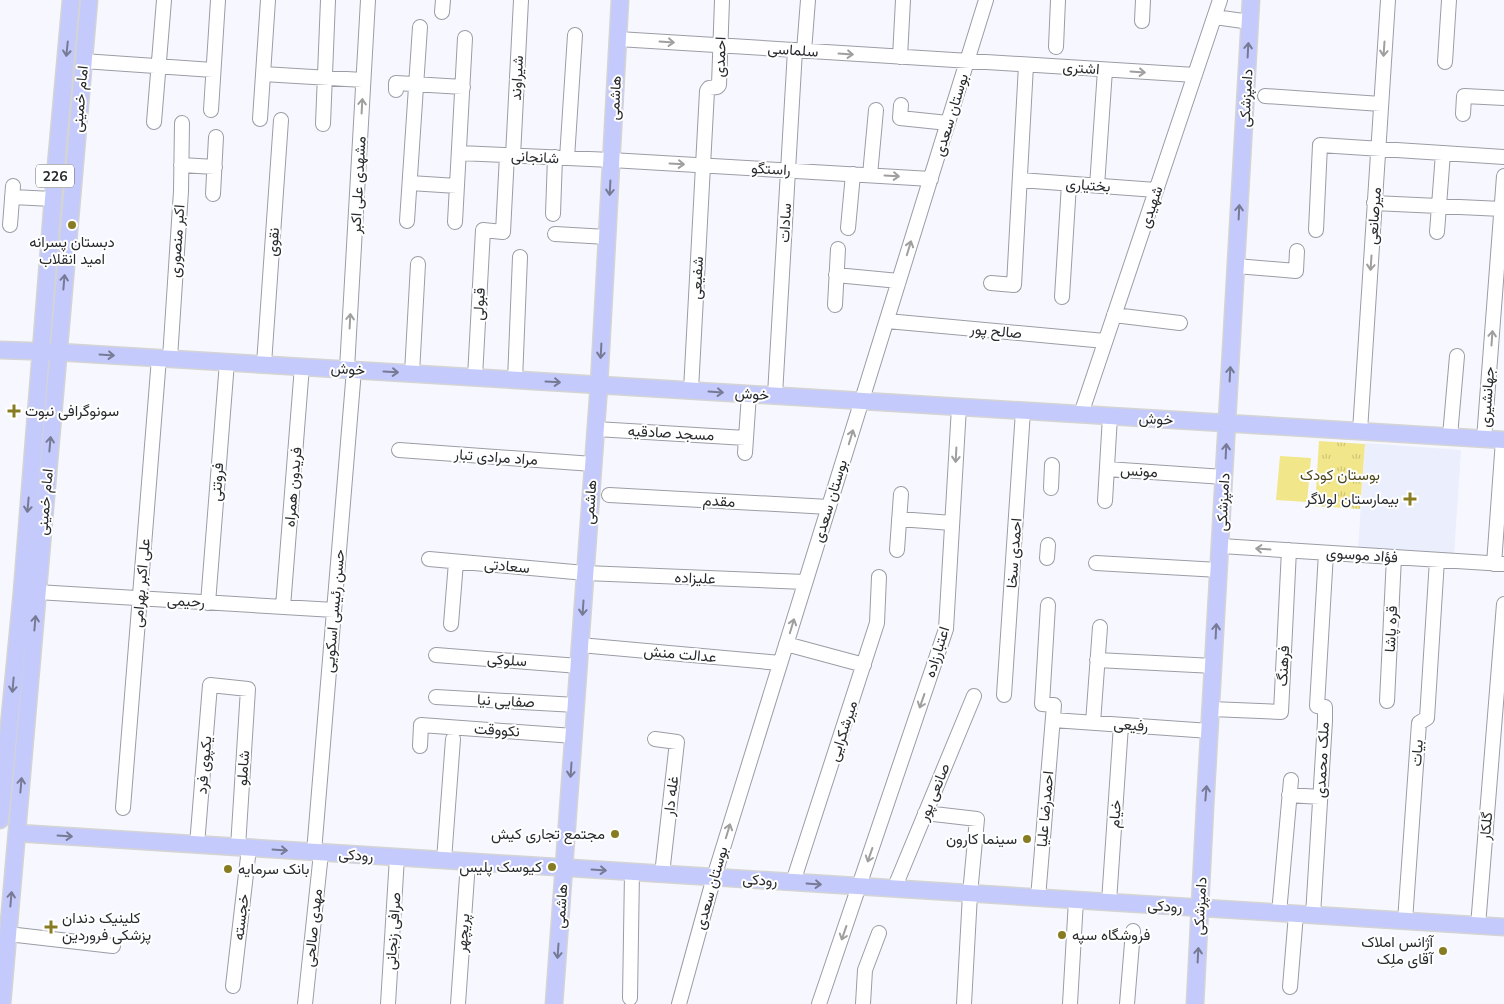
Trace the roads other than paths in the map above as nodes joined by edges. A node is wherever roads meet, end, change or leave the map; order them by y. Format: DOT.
graph roads {
  1 [pos="71,0"];
  2 [pos="88,0"];
  3 [pos="164,0"];
  4 [pos="218,0"];
  5 [pos="268,0"];
  6 [pos="328,0"];
  7 [pos="368,0"];
  8 [pos="521,0"];
  9 [pos="620,0"];
  10 [pos="722,0"];
  11 [pos="808,0"];
  12 [pos="903,0"];
  13 [pos="986,0"];
  14 [pos="1058,0"];
  15 [pos="1143,0"];
  16 [pos="1220,0"];
  17 [pos="1251,0"];
  18 [pos="1388,0"];
  19 [pos="1449,0"];
  20 [pos="1215,17"];
  21 [pos="1142,21"];
  22 [pos="1250,22"];
  23 [pos="420,28"];
  24 [pos="575,35"];
  25 [pos="465,38"];
  26 [pos="618,39"];
  27 [pos="721,46"];
  28 [pos="1056,47"];
  29 [pos="800,51"];
  30 [pos="900,57"];
  31 [pos="83,61"];
  32 [pos="967,61"];
  33 [pos="1445,62"];
  34 [pos="1026,65"];
  35 [pos="158,67"];
  36 [pos="213,70"];
  37 [pos="1105,70"];
  38 [pos="263,74"];
  39 [pos="1195,75"];
  40 [pos="325,78"];
  41 [pos="363,80"];
  42 [pos="415,84"];
  43 [pos="462,86"];
  44 [pos="396,90"];
  45 [pos="1265,96"];
  46 [pos="1504,98"];
  47 [pos="1381,104"];
  48 [pos="900,105"];
  49 [pos="211,110"];
  50 [pos="876,110"];
  51 [pos="1463,114"];
  52 [pos="260,119"];
  53 [pos="281,120"];
  54 [pos="154,122"];
  55 [pos="182,123"];
  56 [pos="948,123"];
  57 [pos="323,124"];
  58 [pos="216,137"];
  59 [pos="1378,149"];
  60 [pos="459,153"];
  61 [pos="1442,153"];
  62 [pos="510,155"];
  63 [pos="1504,157"];
  64 [pos="561,158"];
  65 [pos="611,160"];
  66 [pos="181,165"];
  67 [pos="704,165"];
  68 [pos="215,167"];
  69 [pos="788,170"];
  70 [pos="853,174"];
  71 [pos="870,175"];
  72 [pos="931,179"];
  73 [pos="1020,180"];
  74 [pos="410,184"];
  75 [pos="1069,184"];
  76 [pos="1504,184"];
  77 [pos="457,186"];
  78 [pos="1097,186"];
  79 [pos="1156,190"];
  80 [pos="213,194"];
  81 [pos="53,199"];
  82 [pos="1374,203"];
  83 [pos="1439,206"];
  84 [pos="1502,208"];
  85 [pos="553,214"];
  86 [pos="408,221"];
  87 [pos="455,222"];
  88 [pos="10,225"];
  89 [pos="848,228"];
  90 [pos="482,230"];
  91 [pos="1316,230"];
  92 [pos="1437,232"];
  93 [pos="555,234"];
  94 [pos="607,237"];
  95 [pos="838,249"];
  96 [pos="1297,251"];
  97 [pos="520,257"];
  98 [pos="418,264"];
  99 [pos="1236,266"];
  100 [pos="836,275"];
  101 [pos="899,281"];
  102 [pos="991,283"];
  103 [pos="1500,294"];
  104 [pos="1062,297"];
  105 [pos="835,305"];
  106 [pos="1114,315"];
  107 [pos="887,321"];
  108 [pos="1180,323"];
  109 [pos="1105,341"];
  110 [pos="0,350"];
  111 [pos="41,352"];
  112 [pos="58,352"];
  113 [pos="1457,356"];
  114 [pos="164,358"];
  115 [pos="227,362"];
  116 [pos="264,364"];
  117 [pos="302,366"];
  118 [pos="351,370"];
  119 [pos="412,373"];
  120 [pos="475,377"];
  121 [pos="515,380"];
  122 [pos="599,384"];
  123 [pos="691,390"];
  124 [pos="749,394"];
  125 [pos="775,395"];
  126 [pos="862,400"];
  127 [pos="959,406"];
  128 [pos="1024,410"];
  129 [pos="1081,414"];
  130 [pos="1110,416"];
  131 [pos="1227,423"];
  132 [pos="596,429"];
  133 [pos="1360,431"];
  134 [pos="1450,436"];
  135 [pos="746,438"];
  136 [pos="1484,438"];
  137 [pos="1504,440"];
  138 [pos="399,450"];
  139 [pos="745,453"];
  140 [pos="593,464"];
  141 [pos="1052,465"];
  142 [pos="1107,469"];
  143 [pos="1224,477"];
  144 [pos="1051,488"];
  145 [pos="901,494"];
  146 [pos="609,495"];
  147 [pos="1105,501"];
  148 [pos="829,506"];
  149 [pos="899,519"];
  150 [pos="952,522"];
  151 [pos="1221,546"];
  152 [pos="897,550"];
  153 [pos="1289,550"];
  154 [pos="1326,553"];
  155 [pos="1394,557"];
  156 [pos="32,558"];
  157 [pos="429,559"];
  158 [pos="1437,560"];
  159 [pos="456,562"];
  160 [pos="1096,563"];
  161 [pos="1499,564"];
  162 [pos="1219,570"];
  163 [pos="585,573"];
  164 [pos="879,577"];
  165 [pos="805,582"];
  166 [pos="38,592"];
  167 [pos="140,599"];
  168 [pos="208,603"];
  169 [pos="1504,604"];
  170 [pos="1048,605"];
  171 [pos="283,607"];
  172 [pos="334,610"];
  173 [pos="451,624"];
  174 [pos="1100,627"];
  175 [pos="786,644"];
  176 [pos="580,645"];
  177 [pos="436,655"];
  178 [pos="1097,660"];
  179 [pos="780,662"];
  180 [pos="864,665"];
  181 [pos="579,666"];
  182 [pos="1214,666"];
  183 [pos="210,685"];
  184 [pos="1004,695"];
  185 [pos="436,696"];
  186 [pos="974,696"];
  187 [pos="1387,701"];
  188 [pos="576,705"];
  189 [pos="1212,709"];
  190 [pos="1053,720"];
  191 [pos="1093,723"];
  192 [pos="1120,725"];
  193 [pos="1210,731"];
  194 [pos="574,736"];
  195 [pos="453,739"];
  196 [pos="655,739"];
  197 [pos="420,746"];
  198 [pos="1291,780"];
  199 [pos="1290,795"];
  200 [pos="1320,797"];
  201 [pos="123,808"];
  202 [pos="925,813"];
  203 [pos="0,819"];
  204 [pos="17,833"];
  205 [pos="197,845"];
  206 [pos="244,848"];
  207 [pos="317,852"];
  208 [pos="398,857"];
  209 [pos="444,860"];
  210 [pos="468,862"];
  211 [pos="564,868"];
  212 [pos="632,872"];
  213 [pos="662,874"];
  214 [pos="714,877"];
  215 [pos="793,882"];
  216 [pos="860,887"];
  217 [pos="894,889"];
  218 [pos="970,894"];
  219 [pos="1038,898"];
  220 [pos="1076,900"];
  221 [pos="1109,902"];
  222 [pos="1200,908"];
  223 [pos="1279,913"];
  224 [pos="1296,914"];
  225 [pos="1313,915"];
  226 [pos="1405,921"];
  227 [pos="1478,926"];
  228 [pos="1504,927"];
  229 [pos="1132,931"];
  230 [pos="879,933"];
  231 [pos="8,934"];
  232 [pos="113,946"];
  233 [pos="4,982"];
  234 [pos="233,986"];
  235 [pos="1290,987"];
  236 [pos="630,998"];
  237 [pos="2,1004"];
  238 [pos="6,1004"];
  239 [pos="305,1004"];
  240 [pos="388,1004"];
  241 [pos="458,1004"];
  242 [pos="554,1004"];
  243 [pos="679,1004"];
  244 [pos="819,1004"];
  245 [pos="863,1004"];
  246 [pos="964,1004"];
  247 [pos="1070,1004"];
  248 [pos="1127,1004"];
  249 [pos="1195,1004"];
  1 -- 81 [label="main road, امام خمینی / 226, one-way"];
  2 -- 31 [label="main road, امام خمینی / 226"];
  3 -- 35 [label="street"];
  4 -- 36 [label="street"];
  5 -- 38 [label="street"];
  6 -- 40 [label="street"];
  7 -- 41 [label="street, مشهدی علی اکبر"];
  8 -- 62 [label="street, شیراوند"];
  9 -- 26 [label="main road, هاشمی"];
  10 -- 27 [label="street, احمدی"];
  11 -- 29 [label="street, سادات"];
  12 -- 30 [label="street"];
  13 -- 32 [label="street, بوستان سعدی"];
  14 -- 28 [label="street"];
  15 -- 21 [label="street"];
  16 -- 20 [label="street, شهیدی"];
  17 -- 22 [label="main road, دامپزشکی"];
  18 -- 47 [label="street, میرصانعی, one-way"];
  19 -- 33 [label="street"];
  20 -- 22 [label="street"];
  20 -- 39 [label="street, شهیدی"];
  99 -- 22 [label="main road, دامپزشکی, one-way"];
  23 -- 42 [label="street"];
  24 -- 64 [label="street"];
  25 -- 43 [label="street"];
  26 -- 27 [label="street, سلماسی, one-way"];
  26 -- 65 [label="main road, هاشمی"];
  27 -- 29 [label="street, سلماسی"];
  27 -- 67 [label="street, احمدی"];
  29 -- 30 [label="street, سلماسی, one-way"];
  29 -- 69 [label="street, سادات"];
  30 -- 32 [label="street, سلماسی"];
  31 -- 35 [label="street"];
  112 -- 31 [label="main road, امام خمینی / 226, one-way"];
  32 -- 34 [label="street, اشتری"];
  32 -- 56 [label="street, بوستان سعدی"];
  34 -- 37 [label="street, اشتری"];
  34 -- 73 [label="street"];
  35 -- 36 [label="street"];
  35 -- 54 [label="street"];
  36 -- 49 [label="street"];
  37 -- 39 [label="street, اشتری, one-way"];
  37 -- 78 [label="street"];
  38 -- 40 [label="street"];
  38 -- 52 [label="street"];
  39 -- 79 [label="street, شهیدی"];
  40 -- 41 [label="street"];
  40 -- 57 [label="street"];
  118 -- 41 [label="street, مشهدی علی اکبر, one-way"];
  42 -- 43 [label="street"];
  42 -- 44 [label="street"];
  42 -- 74 [label="street"];
  43 -- 60 [label="street"];
  45 -- 47 [label="street"];
  46 -- 51 [label="street"];
  47 -- 59 [label="street, میرصانعی"];
  48 -- 56 [label="street"];
  50 -- 71 [label="street"];
  53 -- 116 [label="street, نقوی"];
  55 -- 66 [label="street, اکبر منصوری"];
  56 -- 72 [label="street, بوستان سعدی"];
  58 -- 68 [label="street"];
  59 -- 61 [label="street"];
  59 -- 82 [label="street, میرصانعی"];
  59 -- 91 [label="street"];
  60 -- 62 [label="street, شانجانی"];
  60 -- 77 [label="street"];
  61 -- 63 [label="street"];
  61 -- 83 [label="street"];
  62 -- 64 [label="street, شانجانی"];
  62 -- 90 [label="street, شیراوند"];
  64 -- 65 [label="street, شانجانی"];
  64 -- 85 [label="street"];
  65 -- 67 [label="street, راستگو, one-way"];
  65 -- 94 [label="main road, هاشمی, one-way"];
  66 -- 68 [label="street"];
  66 -- 114 [label="street, اکبر منصوری"];
  67 -- 69 [label="street, راستگو"];
  67 -- 123 [label="street, شفیعی"];
  68 -- 80 [label="street"];
  69 -- 70 [label="street, راستگو"];
  69 -- 125 [label="street, سادات"];
  70 -- 71 [label="street, راستگو"];
  70 -- 89 [label="street"];
  71 -- 72 [label="street, راستگو, one-way"];
  101 -- 72 [label="street, بوستان سعدی, one-way"];
  73 -- 75 [label="street, بختیاری"];
  73 -- 102 [label="street"];
  74 -- 77 [label="street"];
  74 -- 86 [label="street"];
  75 -- 78 [label="street, بختیاری"];
  75 -- 104 [label="street"];
  76 -- 84 [label="street, جهانشیری"];
  77 -- 87 [label="street"];
  78 -- 79 [label="street, بختیاری"];
  79 -- 106 [label="street, شهیدی"];
  81 -- 88 [label="street"];
  81 -- 111 [label="main road, امام خمینی / 226"];
  82 -- 83 [label="street"];
  82 -- 133 [label="street, میرصانعی, one-way"];
  83 -- 84 [label="street"];
  83 -- 92 [label="street"];
  84 -- 103 [label="street, جهانشیری"];
  90 -- 120 [label="street, قبولی"];
  93 -- 94 [label="street"];
  94 -- 122 [label="main road, هاشمی, one-way"];
  95 -- 100 [label="street"];
  96 -- 99 [label="street"];
  97 -- 121 [label="street"];
  98 -- 119 [label="street"];
  131 -- 99 [label="main road, دامپزشکی, one-way"];
  100 -- 101 [label="street"];
  100 -- 105 [label="street"];
  101 -- 107 [label="street, بوستان سعدی"];
  136 -- 103 [label="street, جهانشیری, one-way"];
  106 -- 108 [label="street"];
  106 -- 109 [label="street, شهیدی"];
  107 -- 109 [label="street, صالح پور"];
  107 -- 126 [label="street, بوستان سعدی"];
  109 -- 129 [label="street, شهیدی"];
  110 -- 111 [label="main road, خوش"];
  111 -- 112 [label="main road, خوش"];
  111 -- 156 [label="main road, امام خمینی / 226, one-way"];
  112 -- 114 [label="main road, خوش, one-way"];
  156 -- 112 [label="main road, امام خمینی / 226, one-way"];
  113 -- 134 [label="street"];
  114 -- 115 [label="main road, خوش"];
  114 -- 167 [label="street, علی اکبر بهرامی"];
  115 -- 116 [label="main road, خوش"];
  115 -- 168 [label="street, فروتنی"];
  116 -- 117 [label="main road, خوش"];
  117 -- 118 [label="main road, خوش"];
  117 -- 171 [label="street, فریدون همراه"];
  118 -- 119 [label="main road, خوش, one-way"];
  118 -- 172 [label="street, حسن رئیسی اسکویی"];
  119 -- 120 [label="main road, خوش"];
  120 -- 121 [label="main road, خوش"];
  121 -- 122 [label="main road, خوش, one-way"];
  122 -- 123 [label="main road, خوش"];
  122 -- 132 [label="main road, هاشمی"];
  123 -- 124 [label="main road, خوش, one-way"];
  124 -- 125 [label="main road, خوش"];
  124 -- 135 [label="street"];
  125 -- 126 [label="main road, خوش"];
  126 -- 127 [label="main road, خوش"];
  148 -- 126 [label="street, بوستان سعدی, one-way"];
  127 -- 128 [label="main road, خوش"];
  127 -- 150 [label="street, اعتبارزاده, one-way"];
  128 -- 129 [label="main road, خوش"];
  128 -- 184 [label="street, احمدی سخا"];
  129 -- 130 [label="main road, خوش"];
  130 -- 131 [label="main road, خوش"];
  130 -- 142 [label="street, مونس"];
  131 -- 133 [label="main road, خوش"];
  143 -- 131 [label="main road, دامپزشکی, one-way"];
  132 -- 135 [label="street, مسجد صادقیه"];
  132 -- 140 [label="main road, هاشمی"];
  133 -- 134 [label="main road, خوش"];
  134 -- 136 [label="main road, خوش"];
  135 -- 139 [label="street"];
  136 -- 137 [label="main road, خوش"];
  137 -- 161 [label="street"];
  138 -- 140 [label="street, مراد مرادی تبار"];
  140 -- 163 [label="main road, هاشمی"];
  141 -- 144 [label="street"];
  142 -- 143 [label="street, مونس"];
  142 -- 147 [label="street"];
  143 -- 151 [label="main road, دامپزشکی"];
  145 -- 149 [label="street"];
  146 -- 148 [label="street, مقدم"];
  148 -- 165 [label="street, بوستان سعدی"];
  149 -- 150 [label="street"];
  149 -- 152 [label="street"];
  150 -- 216 [label="street, اعتبارزاده, one-way"];
  153 -- 151 [label="street, فؤاد موسوی, one-way"];
  151 -- 162 [label="main road, دامپزشکی"];
  153 -- 154 [label="street, فؤاد موسوی"];
  153 -- 189 [label="street, فرهنگ"];
  154 -- 155 [label="street, فؤاد موسوی"];
  154 -- 200 [label="street, ملک محمدی"];
  155 -- 158 [label="street, فؤاد موسوی"];
  155 -- 187 [label="street, قره پاشا"];
  156 -- 166 [label="main road, امام خمینی / 226"];
  156 -- 203 [label="main road, امام خمینی / 226, one-way"];
  157 -- 159 [label="street, سعادتی"];
  158 -- 161 [label="street, فؤاد موسوی"];
  158 -- 226 [label="street, بیات"];
  159 -- 163 [label="street, سعادتی"];
  159 -- 173 [label="street"];
  160 -- 162 [label="street"];
  182 -- 162 [label="main road, دامپزشکی, one-way"];
  163 -- 165 [label="street, علیزاده"];
  163 -- 176 [label="main road, هاشمی, one-way"];
  164 -- 180 [label="street, میرشکرایی"];
  175 -- 165 [label="street, بوستان سعدی, one-way"];
  166 -- 167 [label="street, رحیمی"];
  204 -- 166 [label="main road, امام خمینی / 226, one-way"];
  167 -- 168 [label="street, رحیمی"];
  167 -- 201 [label="street, علی اکبر بهرامی"];
  168 -- 171 [label="street, رحیمی"];
  169 -- 227 [label="street, گلکار"];
  170 -- 190 [label="street"];
  171 -- 172 [label="street, رحیمی"];
  172 -- 207 [label="street, حسن رئیسی اسکویی"];
  174 -- 178 [label="street"];
  175 -- 179 [label="street, بوستان سعدی"];
  175 -- 180 [label="street"];
  176 -- 179 [label="street, عدالت منش"];
  176 -- 181 [label="main road, هاشمی"];
  177 -- 181 [label="street, سلوکی"];
  178 -- 182 [label="street"];
  178 -- 191 [label="street"];
  214 -- 179 [label="street, بوستان سعدی, one-way"];
  180 -- 215 [label="street, میرشکرایی"];
  181 -- 188 [label="main road, هاشمی"];
  182 -- 189 [label="main road, دامپزشکی"];
  183 -- 205 [label="street, یکپوی فرد"];
  183 -- 206 [label="street, شاملو"];
  185 -- 188 [label="street, صفایی نیا"];
  186 -- 202 [label="street, صانعی پور"];
  188 -- 194 [label="main road, هاشمی"];
  189 -- 193 [label="main road, دامپزشکی"];
  190 -- 191 [label="street, رفیعی"];
  190 -- 219 [label="street, احمدرضا علیا"];
  191 -- 192 [label="street, رفیعی"];
  192 -- 193 [label="street, رفیعی"];
  192 -- 221 [label="street, خیام"];
  222 -- 193 [label="main road, دامپزشکی, one-way"];
  194 -- 197 [label="street, نکووقت"];
  194 -- 211 [label="main road, هاشمی, one-way"];
  195 -- 209 [label="street"];
  196 -- 213 [label="street, غله دار"];
  198 -- 199 [label="street"];
  199 -- 200 [label="street"];
  199 -- 223 [label="street"];
  200 -- 225 [label="street, ملک محمدی"];
  202 -- 217 [label="street, صانعی پور"];
  202 -- 218 [label="street"];
  204 -- 205 [label="main road, رودکی, one-way"];
  231 -- 204 [label="main road, امام خمینی / 226, one-way"];
  205 -- 206 [label="main road, رودکی"];
  206 -- 207 [label="main road, رودکی, one-way"];
  206 -- 234 [label="street, خجسته"];
  207 -- 208 [label="main road, رودکی"];
  207 -- 239 [label="street, مهدی صالحی"];
  208 -- 209 [label="main road, رودکی"];
  208 -- 240 [label="street, صرافی زنجانی"];
  209 -- 210 [label="main road, رودکی"];
  210 -- 211 [label="main road, رودکی"];
  210 -- 241 [label="street, پریچهر"];
  211 -- 212 [label="main road, رودکی, one-way"];
  211 -- 242 [label="main road, هاشمی, one-way"];
  212 -- 213 [label="main road, رودکی"];
  212 -- 236 [label="street"];
  213 -- 214 [label="main road, رودکی"];
  214 -- 215 [label="main road, رودکی"];
  214 -- 243 [label="street, بوستان سعدی"];
  215 -- 216 [label="main road, رودکی, one-way"];
  216 -- 217 [label="main road, رودکی"];
  216 -- 244 [label="street, اعتبارزاده, one-way"];
  217 -- 218 [label="main road, رودکی"];
  218 -- 219 [label="main road, رودکی"];
  218 -- 246 [label="street"];
  219 -- 220 [label="main road, رودکی"];
  220 -- 221 [label="main road, رودکی"];
  220 -- 247 [label="street"];
  221 -- 222 [label="main road, رودکی"];
  222 -- 223 [label="main road, رودکی"];
  249 -- 222 [label="main road, دامپزشکی, one-way"];
  223 -- 224 [label="main road, رودکی"];
  224 -- 225 [label="main road, رودکی"];
  224 -- 235 [label="street"];
  225 -- 226 [label="main road, رودکی"];
  226 -- 227 [label="main road, رودکی"];
  227 -- 228 [label="main road, رودکی"];
  229 -- 248 [label="street"];
  230 -- 245 [label="street"];
  231 -- 232 [label="street"];
  231 -- 233 [label="main road, امام خمینی / 226"];
  233 -- 237 [label="main road, امام خمینی / 226"];
  233 -- 238 [label="main road"];
}
